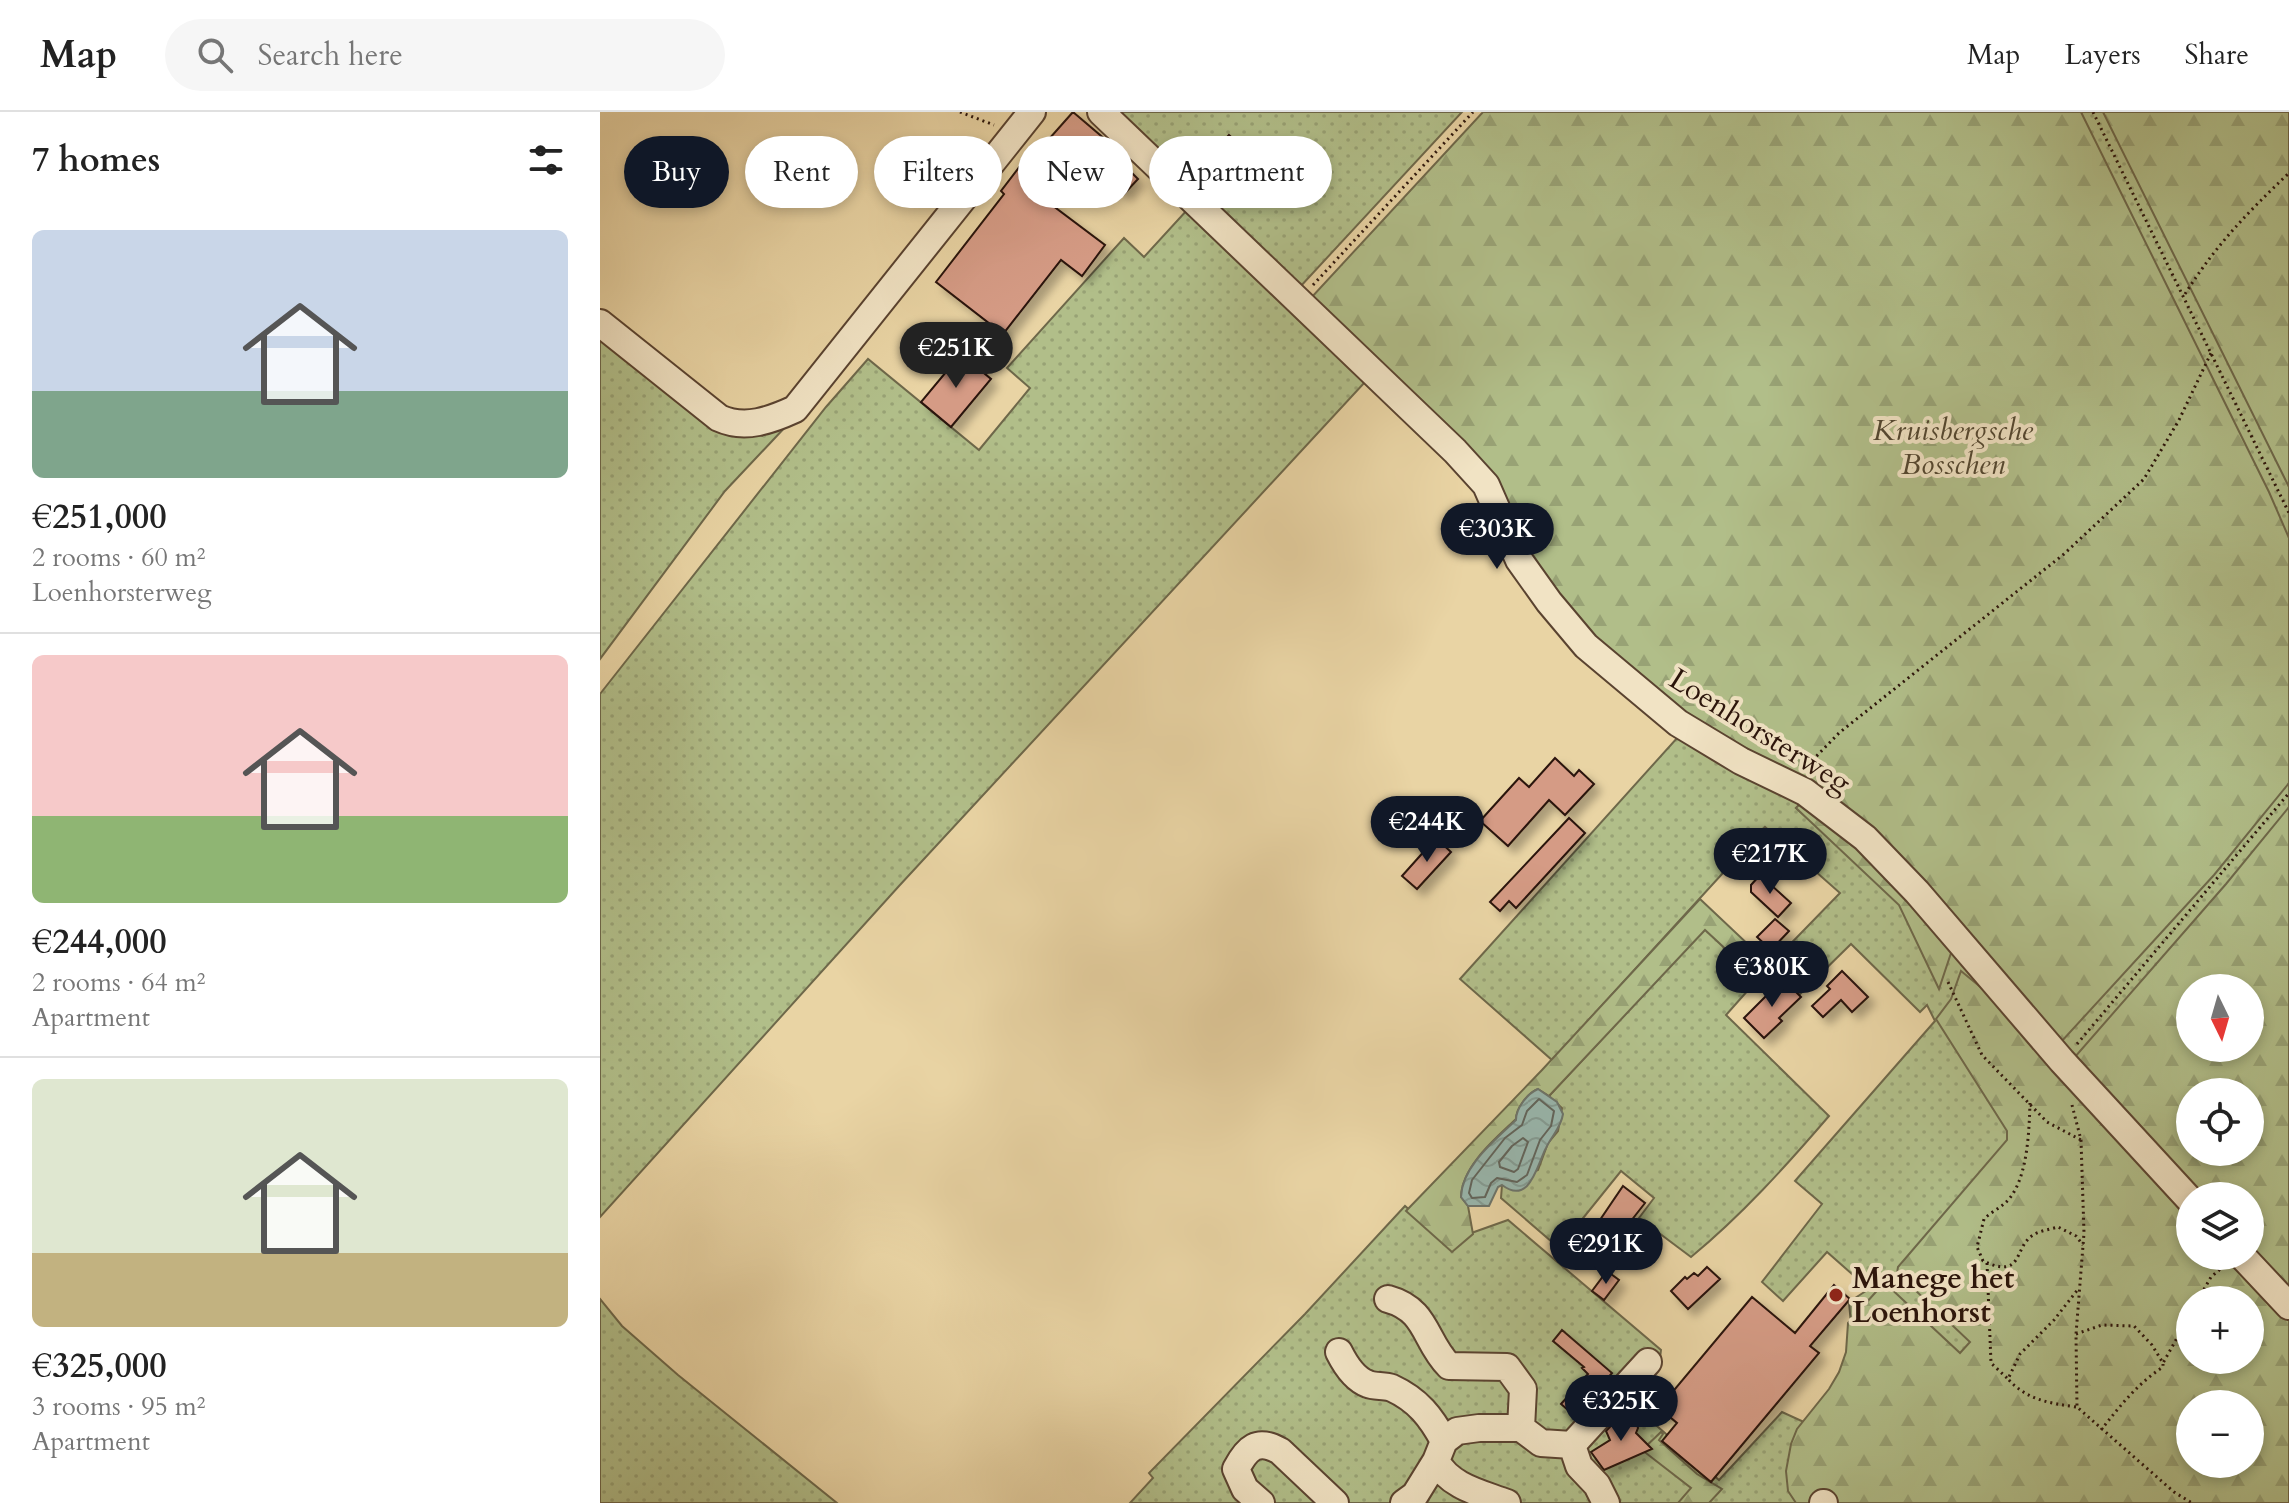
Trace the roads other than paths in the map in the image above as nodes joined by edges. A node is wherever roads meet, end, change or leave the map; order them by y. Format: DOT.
graph roads {
  1 [pos="1032,112"];
  2 [pos="1101,112"];
  3 [pos="600,323"];
  4 [pos="2176,1185"];
  5 [pos="2252,1270"];
  6 [pos="1388,1299"];
  7 [pos="2289,1306"];
  8 [pos="1339,1352"];
  9 [pos="1648,1362"];
  10 [pos="1521,1428"];
  11 [pos="1572,1445"];
  12 [pos="1440,1451"];
  13 [pos="1261,1503"];
  14 [pos="1335,1503"];
  15 [pos="1404,1503"];
  16 [pos="1507,1503"];
  17 [pos="1606,1503"];
  1 -- 3 [label="street"];
  2 -- 4 [label="street, Loenhorsterweg"];
  5 -- 7 [label="street"];
  6 -- 10 [label="street"];
  8 -- 12 [label="street"];
  9 -- 11 [label="street"];
  10 -- 11 [label="street"];
  10 -- 12 [label="street"];
  11 -- 17 [label="street"];
  12 -- 15 [label="street"];
  12 -- 16 [label="street"];
  13 -- 14 [label="street"];
}
